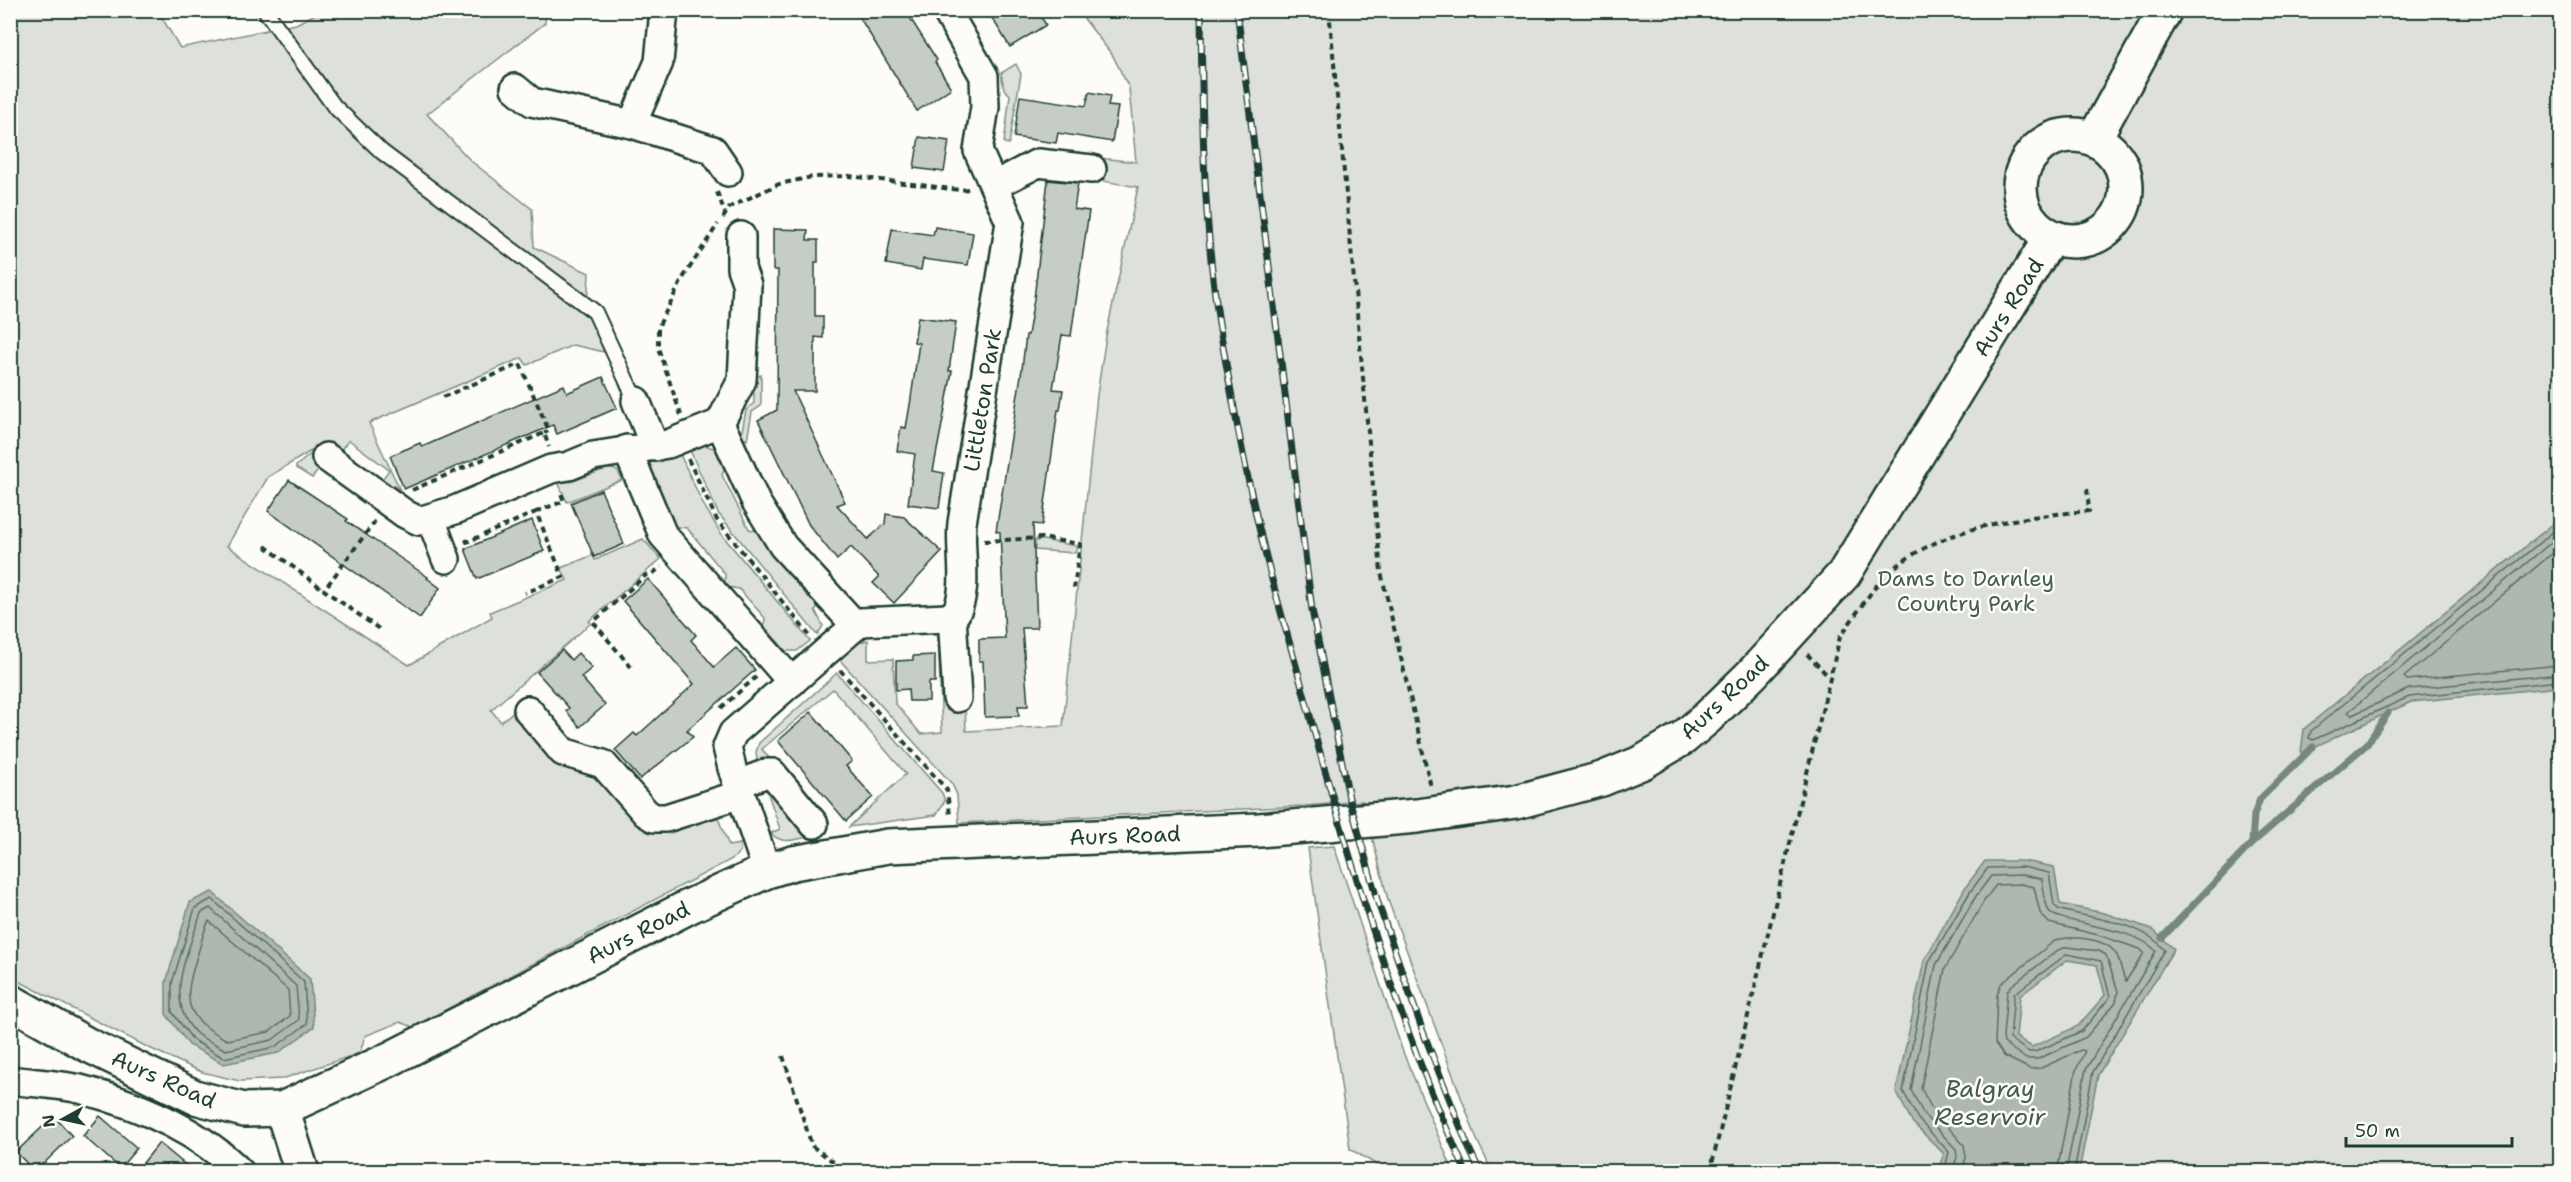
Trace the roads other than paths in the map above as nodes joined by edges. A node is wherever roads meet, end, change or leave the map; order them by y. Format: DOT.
graph roads {
  1 [pos="266,10"];
  2 [pos="664,10"];
  3 [pos="946,10"];
  4 [pos="2165,10"];
  5 [pos="515,88"];
  6 [pos="632,124"];
  7 [pos="2094,139"];
  8 [pos="1092,169"];
  9 [pos="728,172"];
  10 [pos="995,185"];
  11 [pos="741,236"];
  12 [pos="2051,237"];
  13 [pos="636,401"];
  14 [pos="720,423"];
  15 [pos="655,447"];
  16 [pos="627,449"];
  17 [pos="326,457"];
  18 [pos="443,515"];
  19 [pos="446,559"];
  20 [pos="952,615"];
  21 [pos="856,626"];
  22 [pos="792,682"];
  23 [pos="957,698"];
  24 [pos="528,710"];
  25 [pos="740,789"];
  26 [pos="814,824"];
  27 [pos="767,871"];
  28 [pos="10,1001"];
  29 [pos="10,1080"];
  30 [pos="282,1109"];
  31 [pos="240,1172"];
  32 [pos="302,1172"];
  1 -- 13 [label="lane"];
  2 -- 6 [label="street"];
  3 -- 10 [label="street, Littleton Park"];
  4 -- 7 [label="street"];
  5 -- 6 [label="street"];
  6 -- 9 [label="street"];
  7 -- 12 [label="street, Aurs Road"];
  7 -- 12 [label="street, Aurs Road"];
  8 -- 10 [label="street"];
  10 -- 20 [label="street, Littleton Park"];
  11 -- 14 [label="street"];
  12 -- 27 [label="street, Aurs Road"];
  13 -- 15 [label="street"];
  14 -- 15 [label="street"];
  14 -- 21 [label="street"];
  15 -- 16 [label="street"];
  16 -- 18 [label="street"];
  16 -- 22 [label="street"];
  17 -- 18 [label="street"];
  18 -- 19 [label="street"];
  20 -- 21 [label="street"];
  20 -- 23 [label="street, Littleton Park"];
  21 -- 22 [label="street"];
  22 -- 25 [label="street"];
  24 -- 25 [label="street"];
  25 -- 26 [label="street"];
  25 -- 27 [label="street"];
  27 -- 30 [label="street, Aurs Road"];
  28 -- 30 [label="street, Aurs Road"];
  29 -- 31 [label="street"];
  30 -- 32 [label="street"];
}
